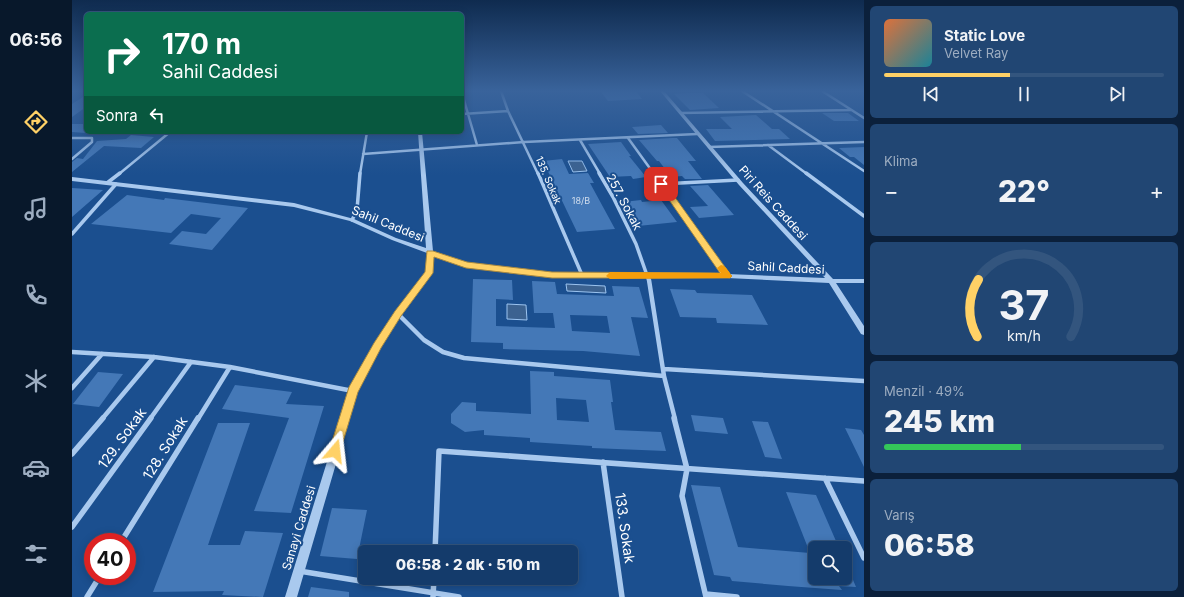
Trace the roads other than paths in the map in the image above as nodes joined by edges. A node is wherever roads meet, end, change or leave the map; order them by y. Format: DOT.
graph roads {
  1 [pos="469,119"];
  2 [pos="512,119"];
  3 [pos="685,119"];
  4 [pos="784,119"];
  5 [pos="168,134"];
  6 [pos="367,134"];
  7 [pos="420,134"];
  8 [pos="697,134"];
  9 [pos="72,138"];
  10 [pos="628,138"];
  11 [pos="580,140"];
  12 [pos="524,142"];
  13 [pos="864,142"];
  14 [pos="822,143"];
  15 [pos="477,145"];
  16 [pos="767,145"];
  17 [pos="709,147"];
  18 [pos="422,149"];
  19 [pos="363,154"];
  20 [pos="72,159"];
  21 [pos="864,170"];
  22 [pos="72,179"];
  23 [pos="738,180"];
  24 [pos="107,183"];
  25 [pos="116,184"];
  26 [pos="661,184"];
  27 [pos="864,216"];
  28 [pos="352,220"];
  29 [pos="72,234"];
  30 [pos="430,252"];
  31 [pos="582,275"];
  32 [pos="648,276"];
  33 [pos="727,276"];
  34 [pos="864,280"];
  35 [pos="831,281"];
  36 [pos="398,314"];
  37 [pos="864,332"];
  38 [pos="72,352"];
  39 [pos="102,354"];
  40 [pos="154,357"];
  41 [pos="192,362"];
  42 [pos="230,366"];
  43 [pos="664,369"];
  44 [pos="664,376"];
  45 [pos="864,381"];
  46 [pos="72,388"];
  47 [pos="353,391"];
  48 [pos="72,454"];
  49 [pos="603,462"];
  50 [pos="687,469"];
  51 [pos="825,478"];
  52 [pos="864,481"];
  53 [pos="72,527"];
  54 [pos="127,533"];
  55 [pos="435,545"];
  56 [pos="864,558"];
  57 [pos="299,571"];
  58 [pos="94,585"];
  59 [pos="434,585"];
  60 [pos="433,595"];
  61 [pos="706,595"];
  62 [pos="87,597"];
  63 [pos="291,597"];
  64 [pos="459,597"];
  65 [pos="622,597"];
  66 [pos="737,597"];
  1 -- 15 [label="street"];
  2 -- 12 [label="street, 135. Sokak"];
  3 -- 8 [label="street, Piri Reis Caddesi"];
  4 -- 14 [label="street"];
  5 -- 24 [label="street"];
  6 -- 19 [label="street"];
  7 -- 18 [label="street, Sanayi Caddesi"];
  8 -- 10 [label="street"];
  8 -- 17 [label="street, Piri Reis Caddesi"];
  9 -- 20 [label="street"];
  10 -- 11 [label="street"];
  10 -- 26 [label="street"];
  11 -- 12 [label="street"];
  11 -- 32 [label="street, 257. Sokak"];
  12 -- 15 [label="street"];
  12 -- 31 [label="street, 135. Sokak"];
  13 -- 14 [label="street"];
  14 -- 16 [label="street"];
  14 -- 21 [label="street"];
  15 -- 18 [label="street"];
  16 -- 17 [label="street"];
  16 -- 27 [label="street"];
  17 -- 23 [label="street, Piri Reis Caddesi"];
  18 -- 19 [label="street"];
  18 -- 30 [label="street, Sanayi Caddesi"];
  19 -- 28 [label="street"];
  22 -- 24 [label="street, Sahil Caddesi"];
  23 -- 26 [label="street"];
  23 -- 35 [label="street, Piri Reis Caddesi"];
  24 -- 25 [label="street, Sahil Caddesi"];
  25 -- 28 [label="street, Sahil Caddesi"];
  25 -- 29 [label="street"];
  26 -- 33 [label="street"];
  28 -- 30 [label="street, Sahil Caddesi"];
  30 -- 31 [label="street, Sahil Caddesi"];
  30 -- 36 [label="street, Sanayi Caddesi"];
  31 -- 32 [label="street, Sahil Caddesi"];
  32 -- 33 [label="street, Sahil Caddesi"];
  32 -- 43 [label="street, 257. Sokak"];
  33 -- 35 [label="street, Sahil Caddesi"];
  34 -- 35 [label="street, Sahil Caddesi"];
  35 -- 37 [label="street, Piri Reis Caddesi"];
  36 -- 44 [label="street"];
  36 -- 47 [label="street, Sanayi Caddesi"];
  38 -- 39 [label="street"];
  39 -- 40 [label="street"];
  39 -- 46 [label="street"];
  40 -- 41 [label="street"];
  40 -- 48 [label="street"];
  41 -- 42 [label="street"];
  41 -- 53 [label="street, 129. Sokak"];
  42 -- 47 [label="street"];
  42 -- 54 [label="street, 128. Sokak"];
  43 -- 44 [label="street, 257. Sokak"];
  43 -- 45 [label="street"];
  44 -- 50 [label="street, 257. Sokak"];
  47 -- 57 [label="street, Sanayi Caddesi"];
  49 -- 50 [label="street"];
  49 -- 55 [label="street"];
  49 -- 65 [label="street, 133. Sokak"];
  50 -- 51 [label="street"];
  50 -- 61 [label="street"];
  51 -- 52 [label="street"];
  51 -- 56 [label="street"];
  57 -- 60 [label="street"];
  57 -- 63 [label="street, Sanayi Caddesi"];
  58 -- 62 [label="street"];
  59 -- 60 [label="street"];
  60 -- 64 [label="street"];
  61 -- 66 [label="street"];
}
